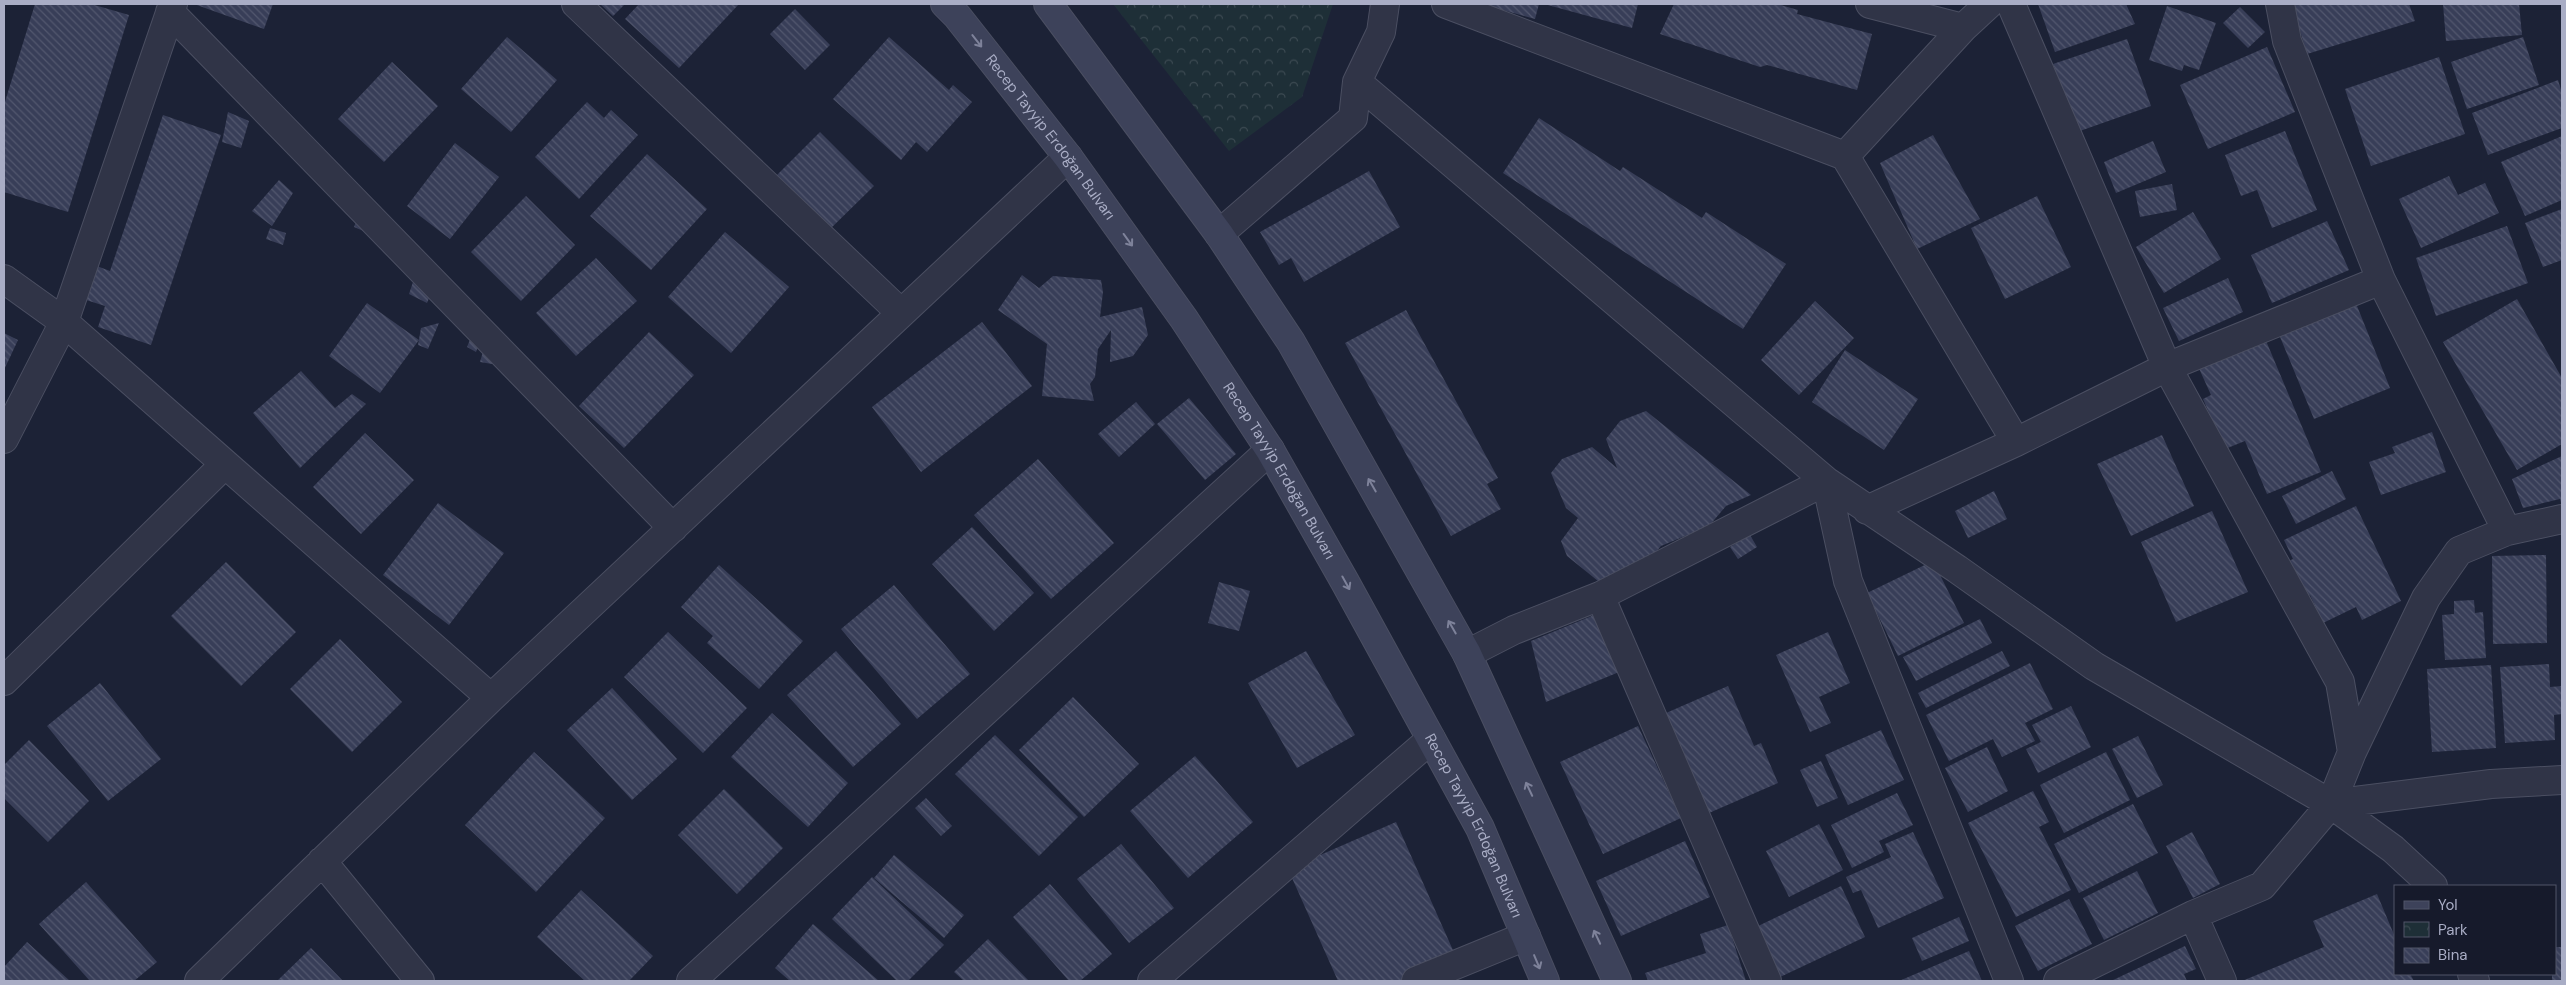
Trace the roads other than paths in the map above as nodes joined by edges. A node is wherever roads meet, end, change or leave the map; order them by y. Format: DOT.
graph roads {
  1 [pos="576,4"];
  2 [pos="1044,4"];
  3 [pos="1048,4"];
  4 [pos="1385,4"];
  5 [pos="1446,4"];
  6 [pos="1870,4"];
  7 [pos="1989,4"];
  8 [pos="2011,4"];
  9 [pos="2280,4"];
  10 [pos="171,8"];
  11 [pos="949,8"];
  12 [pos="1963,28"];
  13 [pos="1086,52"];
  14 [pos="1357,82"];
  15 [pos="1845,156"];
  16 [pos="1068,157"];
  17 [pos="1219,234"];
  18 [pos="4,279"];
  19 [pos="2381,280"];
  20 [pos="900,313"];
  21 [pos="64,322"];
  22 [pos="2167,367"];
  23 [pos="4,439"];
  24 [pos="2016,442"];
  25 [pos="1270,450"];
  26 [pos="225,464"];
  27 [pos="1826,481"];
  28 [pos="1867,510"];
  29 [pos="2562,519"];
  30 [pos="673,528"];
  31 [pos="2507,531"];
  32 [pos="1600,596"];
  33 [pos="1467,654"];
  34 [pos="4,681"];
  35 [pos="491,698"];
  36 [pos="1431,739"];
  37 [pos="2352,752"];
  38 [pos="2562,780"];
  39 [pos="2331,804"];
  40 [pos="322,861"];
  41 [pos="2432,885"];
  42 [pos="2193,915"];
  43 [pos="1526,936"];
  44 [pos="200,981"];
  45 [pos="420,981"];
  46 [pos="691,981"];
  47 [pos="1152,981"];
  48 [pos="1416,981"];
  49 [pos="1545,981"];
  50 [pos="1617,981"];
  51 [pos="1767,981"];
  52 [pos="2009,981"];
  53 [pos="2058,981"];
  54 [pos="2222,981"];
  1 -- 20 [label="street"];
  2 -- 13 [label="main road"];
  3 -- 13 [label="main road"];
  4 -- 14 [label="street"];
  5 -- 15 [label="street"];
  6 -- 12 [label="street"];
  7 -- 12 [label="street"];
  8 -- 22 [label="street"];
  9 -- 19 [label="street"];
  10 -- 21 [label="street"];
  10 -- 30 [label="street"];
  11 -- 16 [label="main road, Recep Tayyip Erdoğan Bulvarı, one-way"];
  12 -- 15 [label="street"];
  13 -- 17 [label="main road"];
  14 -- 17 [label="street"];
  14 -- 27 [label="street"];
  15 -- 24 [label="street"];
  16 -- 20 [label="street"];
  16 -- 25 [label="main road, Recep Tayyip Erdoğan Bulvarı, one-way"];
  33 -- 17 [label="main road, one-way"];
  18 -- 21 [label="street"];
  19 -- 22 [label="street"];
  19 -- 31 [label="street"];
  20 -- 30 [label="street"];
  21 -- 23 [label="street"];
  21 -- 26 [label="street"];
  22 -- 24 [label="street"];
  22 -- 37 [label="street"];
  24 -- 28 [label="street"];
  25 -- 36 [label="main road, Recep Tayyip Erdoğan Bulvarı, one-way"];
  25 -- 46 [label="street"];
  26 -- 34 [label="street"];
  26 -- 35 [label="street"];
  27 -- 28 [label="street"];
  27 -- 32 [label="street"];
  27 -- 52 [label="street"];
  28 -- 39 [label="street"];
  29 -- 31 [label="street"];
  30 -- 35 [label="street"];
  31 -- 37 [label="street"];
  32 -- 33 [label="street"];
  32 -- 51 [label="street"];
  50 -- 33 [label="main road, one-way"];
  35 -- 40 [label="street"];
  36 -- 43 [label="main road, Recep Tayyip Erdoğan Bulvarı"];
  36 -- 47 [label="street"];
  37 -- 39 [label="street"];
  38 -- 39 [label="street"];
  39 -- 41 [label="street"];
  39 -- 42 [label="street"];
  40 -- 44 [label="street"];
  40 -- 45 [label="street"];
  42 -- 53 [label="street"];
  42 -- 54 [label="street"];
  43 -- 48 [label="street"];
  43 -- 49 [label="main road, Recep Tayyip Erdoğan Bulvarı, one-way"];
}
